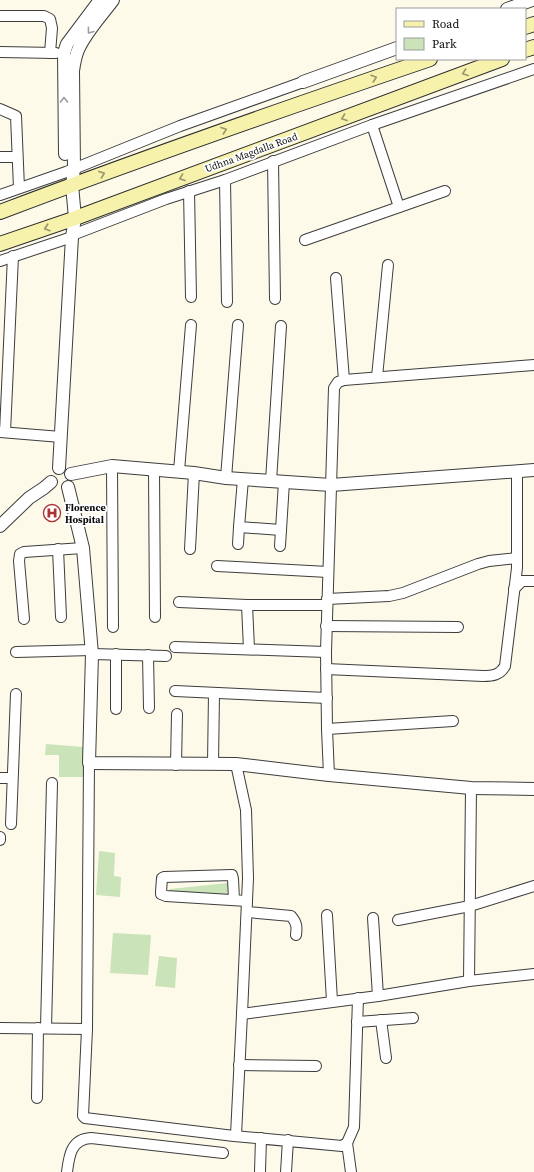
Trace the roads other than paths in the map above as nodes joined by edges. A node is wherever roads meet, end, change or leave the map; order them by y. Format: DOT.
graph roads {
  1 [pos="100,0"];
  2 [pos="113,0"];
  3 [pos="532,0"];
  4 [pos="510,8"];
  5 [pos="0,16"];
  6 [pos="396,48"];
  7 [pos="0,52"];
  8 [pos="50,53"];
  9 [pos="64,53"];
  10 [pos="427,60"];
  11 [pos="499,60"];
  12 [pos="534,69"];
  13 [pos="303,82"];
  14 [pos="0,109"];
  15 [pos="372,125"];
  16 [pos="0,157"];
  17 [pos="18,157"];
  18 [pos="273,161"];
  19 [pos="69,178"];
  20 [pos="225,180"];
  21 [pos="19,188"];
  22 [pos="189,191"];
  23 [pos="445,191"];
  24 [pos="0,195"];
  25 [pos="399,207"];
  26 [pos="0,212"];
  27 [pos="73,219"];
  28 [pos="72,237"];
  29 [pos="305,240"];
  30 [pos="0,244"];
  31 [pos="13,256"];
  32 [pos="0,261"];
  33 [pos="388,265"];
  34 [pos="336,278"];
  35 [pos="191,297"];
  36 [pos="275,299"];
  37 [pos="227,302"];
  38 [pos="191,325"];
  39 [pos="238,325"];
  40 [pos="281,326"];
  41 [pos="534,365"];
  42 [pos="378,377"];
  43 [pos="344,380"];
  44 [pos="2,432"];
  45 [pos="61,437"];
  46 [pos="112,466"];
  47 [pos="59,468"];
  48 [pos="154,470"];
  49 [pos="534,470"];
  50 [pos="179,471"];
  51 [pos="517,472"];
  52 [pos="194,473"];
  53 [pos="71,474"];
  54 [pos="226,478"];
  55 [pos="243,479"];
  56 [pos="271,481"];
  57 [pos="51,482"];
  58 [pos="284,482"];
  59 [pos="331,485"];
  60 [pos="68,487"];
  61 [pos="0,526"];
  62 [pos="239,527"];
  63 [pos="281,530"];
  64 [pos="238,544"];
  65 [pos="280,546"];
  66 [pos="83,548"];
  67 [pos="58,549"];
  68 [pos="190,549"];
  69 [pos="517,558"];
  70 [pos="217,566"];
  71 [pos="328,572"];
  72 [pos="534,581"];
  73 [pos="514,590"];
  74 [pos="179,602"];
  75 [pos="327,602"];
  76 [pos="247,605"];
  77 [pos="61,617"];
  78 [pos="155,617"];
  79 [pos="24,619"];
  80 [pos="326,626"];
  81 [pos="113,627"];
  82 [pos="458,627"];
  83 [pos="175,647"];
  84 [pos="249,649"];
  85 [pos="16,652"];
  86 [pos="92,652"];
  87 [pos="326,652"];
  88 [pos="116,654"];
  89 [pos="148,655"];
  90 [pos="166,656"];
  91 [pos="326,669"];
  92 [pos="175,691"];
  93 [pos="214,693"];
  94 [pos="16,694"];
  95 [pos="327,698"];
  96 [pos="149,708"];
  97 [pos="116,709"];
  98 [pos="177,714"];
  99 [pos="453,721"];
  100 [pos="327,729"];
  101 [pos="89,763"];
  102 [pos="213,764"];
  103 [pos="236,764"];
  104 [pos="176,765"];
  105 [pos="329,775"];
  106 [pos="0,778"];
  107 [pos="12,778"];
  108 [pos="52,782"];
  109 [pos="471,788"];
  110 [pos="534,789"];
  111 [pos="11,824"];
  112 [pos="0,836"];
  113 [pos="0,840"];
  114 [pos="534,886"];
  115 [pos="234,900"];
  116 [pos="247,901"];
  117 [pos="470,906"];
  118 [pos="247,912"];
  119 [pos="327,915"];
  120 [pos="372,918"];
  121 [pos="398,920"];
  122 [pos="296,935"];
  123 [pos="534,974"];
  124 [pos="469,981"];
  125 [pos="378,996"];
  126 [pos="358,998"];
  127 [pos="332,1001"];
  128 [pos="242,1014"];
  129 [pos="413,1018"];
  130 [pos="381,1020"];
  131 [pos="357,1022"];
  132 [pos="0,1028"];
  133 [pos="42,1028"];
  134 [pos="87,1028"];
  135 [pos="386,1058"];
  136 [pos="239,1065"];
  137 [pos="316,1066"];
  138 [pos="37,1098"];
  139 [pos="236,1135"];
  140 [pos="261,1138"];
  141 [pos="288,1140"];
  142 [pos="348,1143"];
  143 [pos="223,1153"];
  144 [pos="67,1172"];
  145 [pos="260,1172"];
  146 [pos="286,1172"];
  147 [pos="351,1172"];
  1 -- 9 [label="street"];
  2 -- 19 [label="street, one-way"];
  3 -- 4 [label="street"];
  5 -- 8 [label="street"];
  6 -- 13 [label="street"];
  7 -- 8 [label="street"];
  8 -- 9 [label="street"];
  19 -- 9 [label="street, one-way"];
  19 -- 10 [label="main road, one-way"];
  11 -- 27 [label="main road, Udhna Magdalla Road, one-way"];
  12 -- 15 [label="street"];
  13 -- 19 [label="street"];
  14 -- 17 [label="street"];
  15 -- 18 [label="street"];
  15 -- 25 [label="street"];
  16 -- 17 [label="street"];
  17 -- 21 [label="street"];
  18 -- 20 [label="street"];
  18 -- 36 [label="street"];
  19 -- 21 [label="street"];
  19 -- 26 [label="main road"];
  19 -- 27 [label="street"];
  20 -- 22 [label="street"];
  20 -- 37 [label="street"];
  21 -- 24 [label="street"];
  22 -- 28 [label="street"];
  22 -- 35 [label="street"];
  23 -- 25 [label="street"];
  25 -- 29 [label="street"];
  27 -- 28 [label="street"];
  27 -- 30 [label="main road, Udhna Magdalla Road, one-way"];
  28 -- 31 [label="street"];
  28 -- 45 [label="street"];
  31 -- 32 [label="street"];
  31 -- 44 [label="street"];
  33 -- 42 [label="street"];
  34 -- 43 [label="street"];
  38 -- 50 [label="street"];
  39 -- 54 [label="street"];
  40 -- 56 [label="street"];
  41 -- 42 [label="street"];
  42 -- 43 [label="street"];
  43 -- 59 [label="street"];
  44 -- 45 [label="street"];
  45 -- 47 [label="street"];
  46 -- 48 [label="street"];
  46 -- 53 [label="street"];
  46 -- 81 [label="street"];
  47 -- 53 [label="street"];
  47 -- 57 [label="street"];
  48 -- 50 [label="street"];
  48 -- 78 [label="street"];
  49 -- 51 [label="street"];
  50 -- 52 [label="street"];
  51 -- 59 [label="street"];
  51 -- 69 [label="street"];
  52 -- 54 [label="street"];
  52 -- 68 [label="street"];
  53 -- 60 [label="street"];
  54 -- 55 [label="street"];
  55 -- 56 [label="street"];
  55 -- 62 [label="street"];
  56 -- 58 [label="street"];
  57 -- 60 [label="street"];
  57 -- 61 [label="street"];
  58 -- 59 [label="street"];
  58 -- 63 [label="street"];
  59 -- 71 [label="street"];
  60 -- 66 [label="street"];
  62 -- 63 [label="street"];
  62 -- 64 [label="street"];
  63 -- 65 [label="street"];
  66 -- 67 [label="street"];
  66 -- 86 [label="street"];
  67 -- 77 [label="street"];
  67 -- 79 [label="street"];
  69 -- 73 [label="street"];
  69 -- 75 [label="street"];
  70 -- 71 [label="street"];
  71 -- 75 [label="street"];
  72 -- 73 [label="street"];
  73 -- 91 [label="street"];
  74 -- 76 [label="street"];
  75 -- 76 [label="street"];
  75 -- 80 [label="street"];
  76 -- 84 [label="street"];
  80 -- 82 [label="street"];
  80 -- 87 [label="street"];
  83 -- 84 [label="street"];
  84 -- 87 [label="street"];
  85 -- 86 [label="street"];
  86 -- 88 [label="street"];
  86 -- 101 [label="street"];
  87 -- 91 [label="street"];
  88 -- 89 [label="street"];
  88 -- 97 [label="street"];
  89 -- 90 [label="street"];
  89 -- 96 [label="street"];
  91 -- 95 [label="street"];
  92 -- 93 [label="street"];
  93 -- 95 [label="street"];
  93 -- 102 [label="street"];
  94 -- 107 [label="street"];
  95 -- 100 [label="street"];
  98 -- 104 [label="street"];
  99 -- 100 [label="street"];
  100 -- 105 [label="street"];
  101 -- 104 [label="street"];
  101 -- 134 [label="street"];
  102 -- 103 [label="street"];
  102 -- 104 [label="street"];
  103 -- 105 [label="street"];
  103 -- 116 [label="street"];
  105 -- 109 [label="street"];
  106 -- 107 [label="street"];
  107 -- 111 [label="street"];
  108 -- 133 [label="street"];
  109 -- 110 [label="street"];
  109 -- 117 [label="street"];
  112 -- 113 [label="street"];
  114 -- 117 [label="street"];
  115 -- 115 [label="street"];
  115 -- 116 [label="street"];
  116 -- 118 [label="street"];
  117 -- 121 [label="street"];
  117 -- 124 [label="street"];
  118 -- 122 [label="street"];
  118 -- 128 [label="street"];
  119 -- 127 [label="street"];
  120 -- 125 [label="street"];
  123 -- 124 [label="street"];
  124 -- 125 [label="street"];
  125 -- 126 [label="street"];
  126 -- 127 [label="street"];
  126 -- 131 [label="street"];
  127 -- 128 [label="street"];
  128 -- 136 [label="street"];
  129 -- 130 [label="street"];
  130 -- 131 [label="street"];
  130 -- 135 [label="street"];
  131 -- 142 [label="street"];
  132 -- 133 [label="street"];
  133 -- 134 [label="street"];
  133 -- 138 [label="street"];
  134 -- 139 [label="street"];
  136 -- 137 [label="street"];
  136 -- 139 [label="street"];
  139 -- 140 [label="street"];
  140 -- 141 [label="street"];
  140 -- 145 [label="street"];
  141 -- 142 [label="street"];
  141 -- 146 [label="street"];
  142 -- 147 [label="street"];
  143 -- 144 [label="street"];
}
